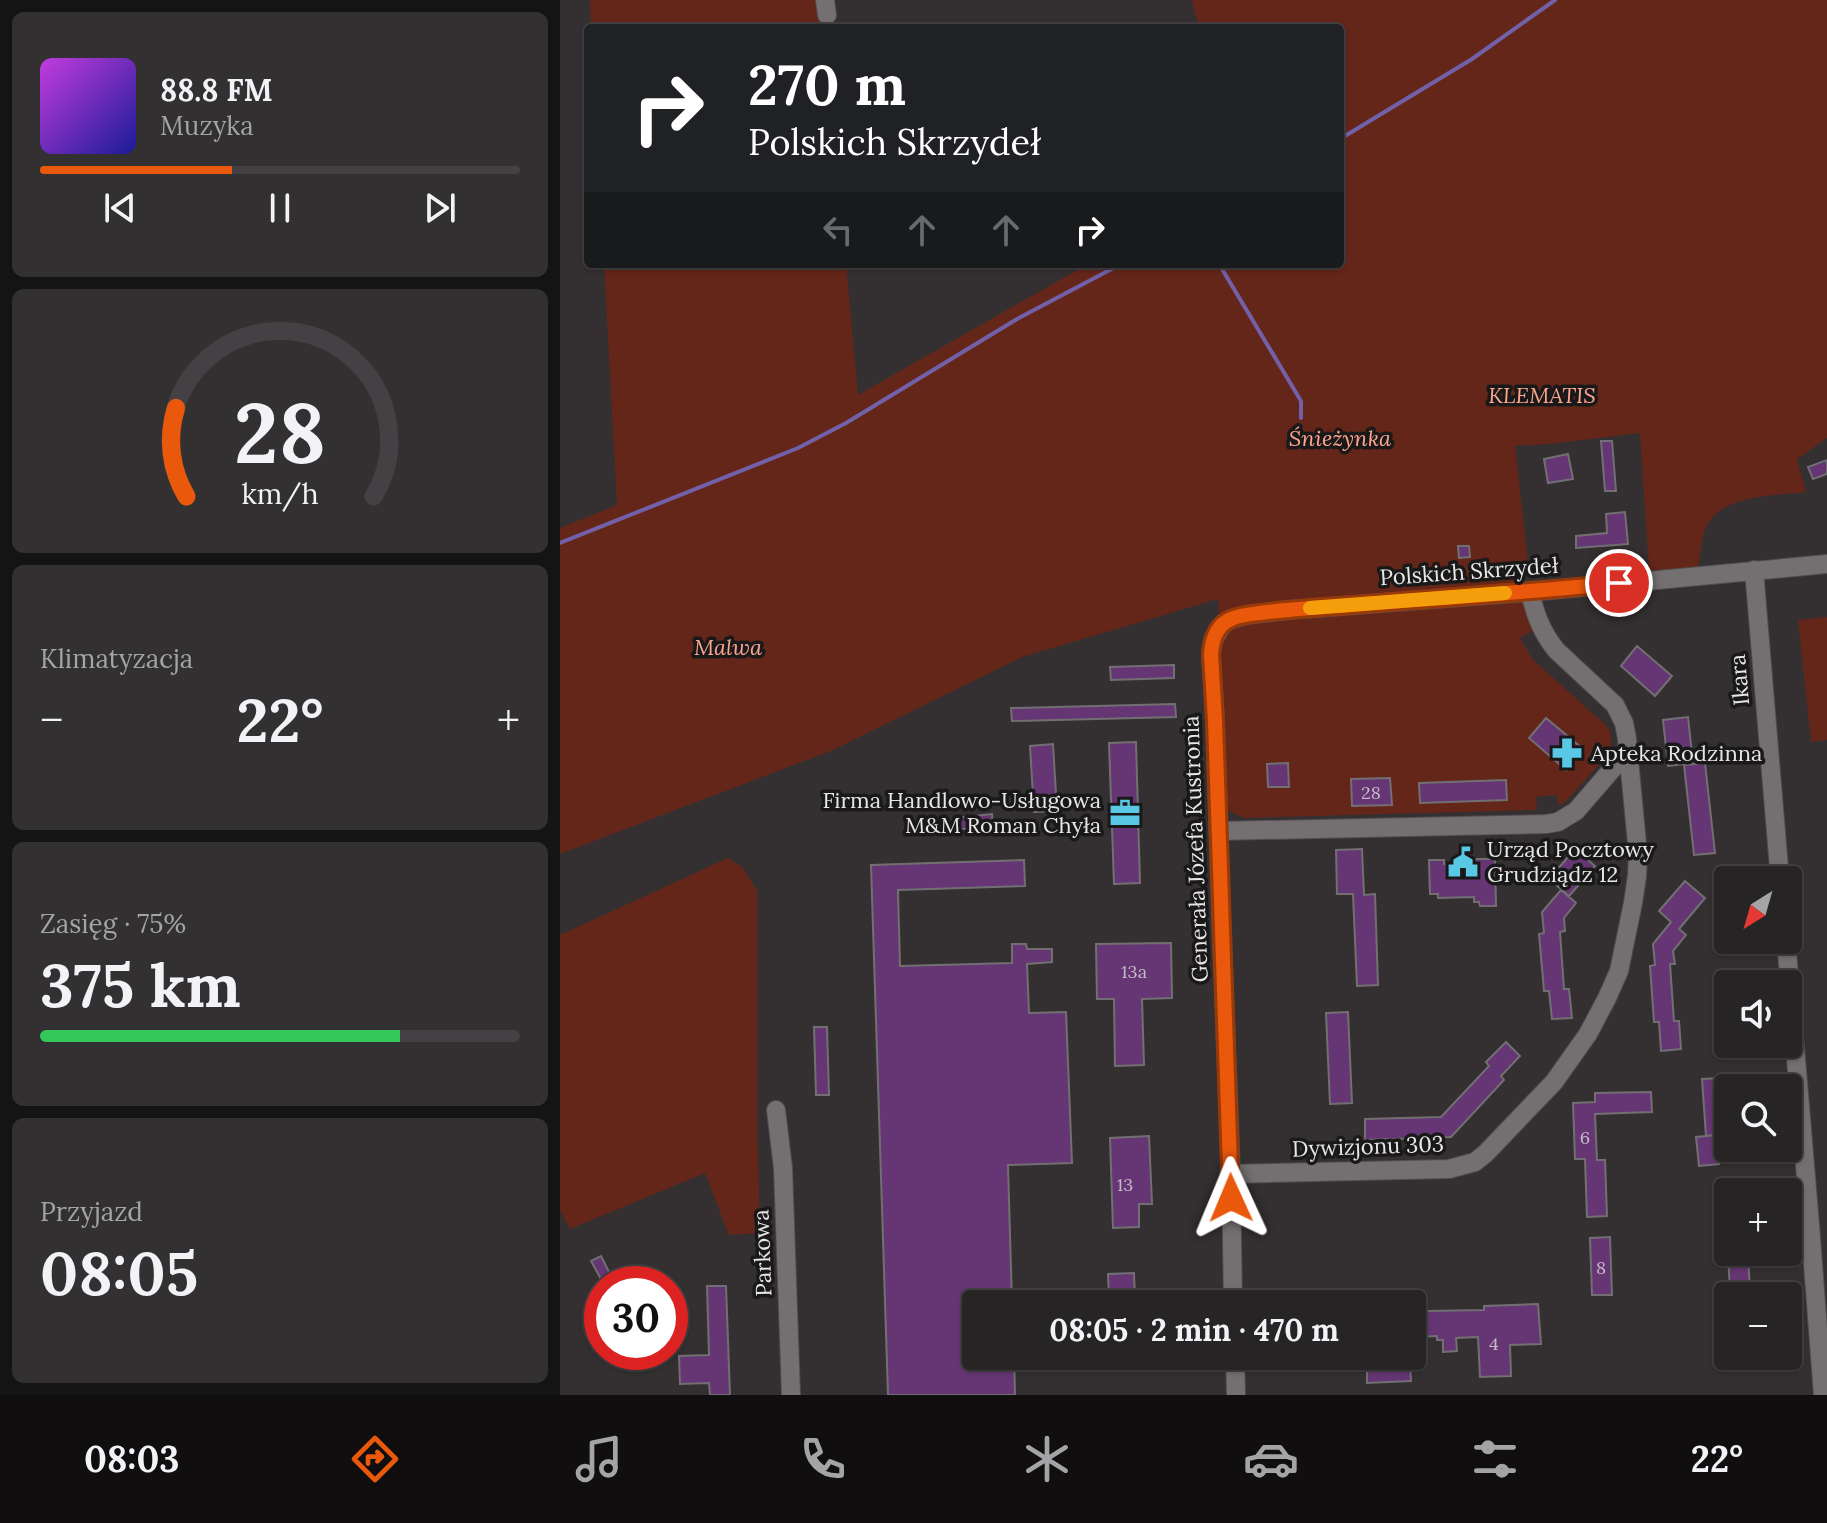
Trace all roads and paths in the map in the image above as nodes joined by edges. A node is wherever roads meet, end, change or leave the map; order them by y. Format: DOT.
graph roads {
  1 [pos="1827,564"];
  2 [pos="1754,570"];
  3 [pos="1530,592"];
  4 [pos="1217,632"];
  5 [pos="1629,753"];
  6 [pos="1218,831"];
  7 [pos="1779,866"];
  8 [pos="1788,954"];
  9 [pos="776,1110"];
  10 [pos="1231,1174"];
  11 [pos="1819,1224"];
  12 [pos="1233,1290"];
  13 [pos="1235,1370"];
  14 [pos="791,1395"];
  15 [pos="1236,1395"];
  16 [pos="1823,1395"];
  1 -- 2 [label="street, Polskich Skrzydeł"];
  2 -- 3 [label="street, Polskich Skrzydeł"];
  2 -- 7 [label="street, Ikara"];
  3 -- 4 [label="street, Polskich Skrzydeł"];
  3 -- 5 [label="street, Dywizjonu 303"];
  4 -- 6 [label="street, Generała Józefa Kustronia"];
  5 -- 6 [label="street"];
  5 -- 10 [label="street, Dywizjonu 303"];
  6 -- 10 [label="street, Generała Józefa Kustronia"];
  8 -- 11 [label="street"];
  9 -- 14 [label="street, Parkowa"];
  10 -- 12 [label="street, Generała Józefa Kustronia"];
  11 -- 16 [label="street"];
  13 -- 15 [label="street"];
}
